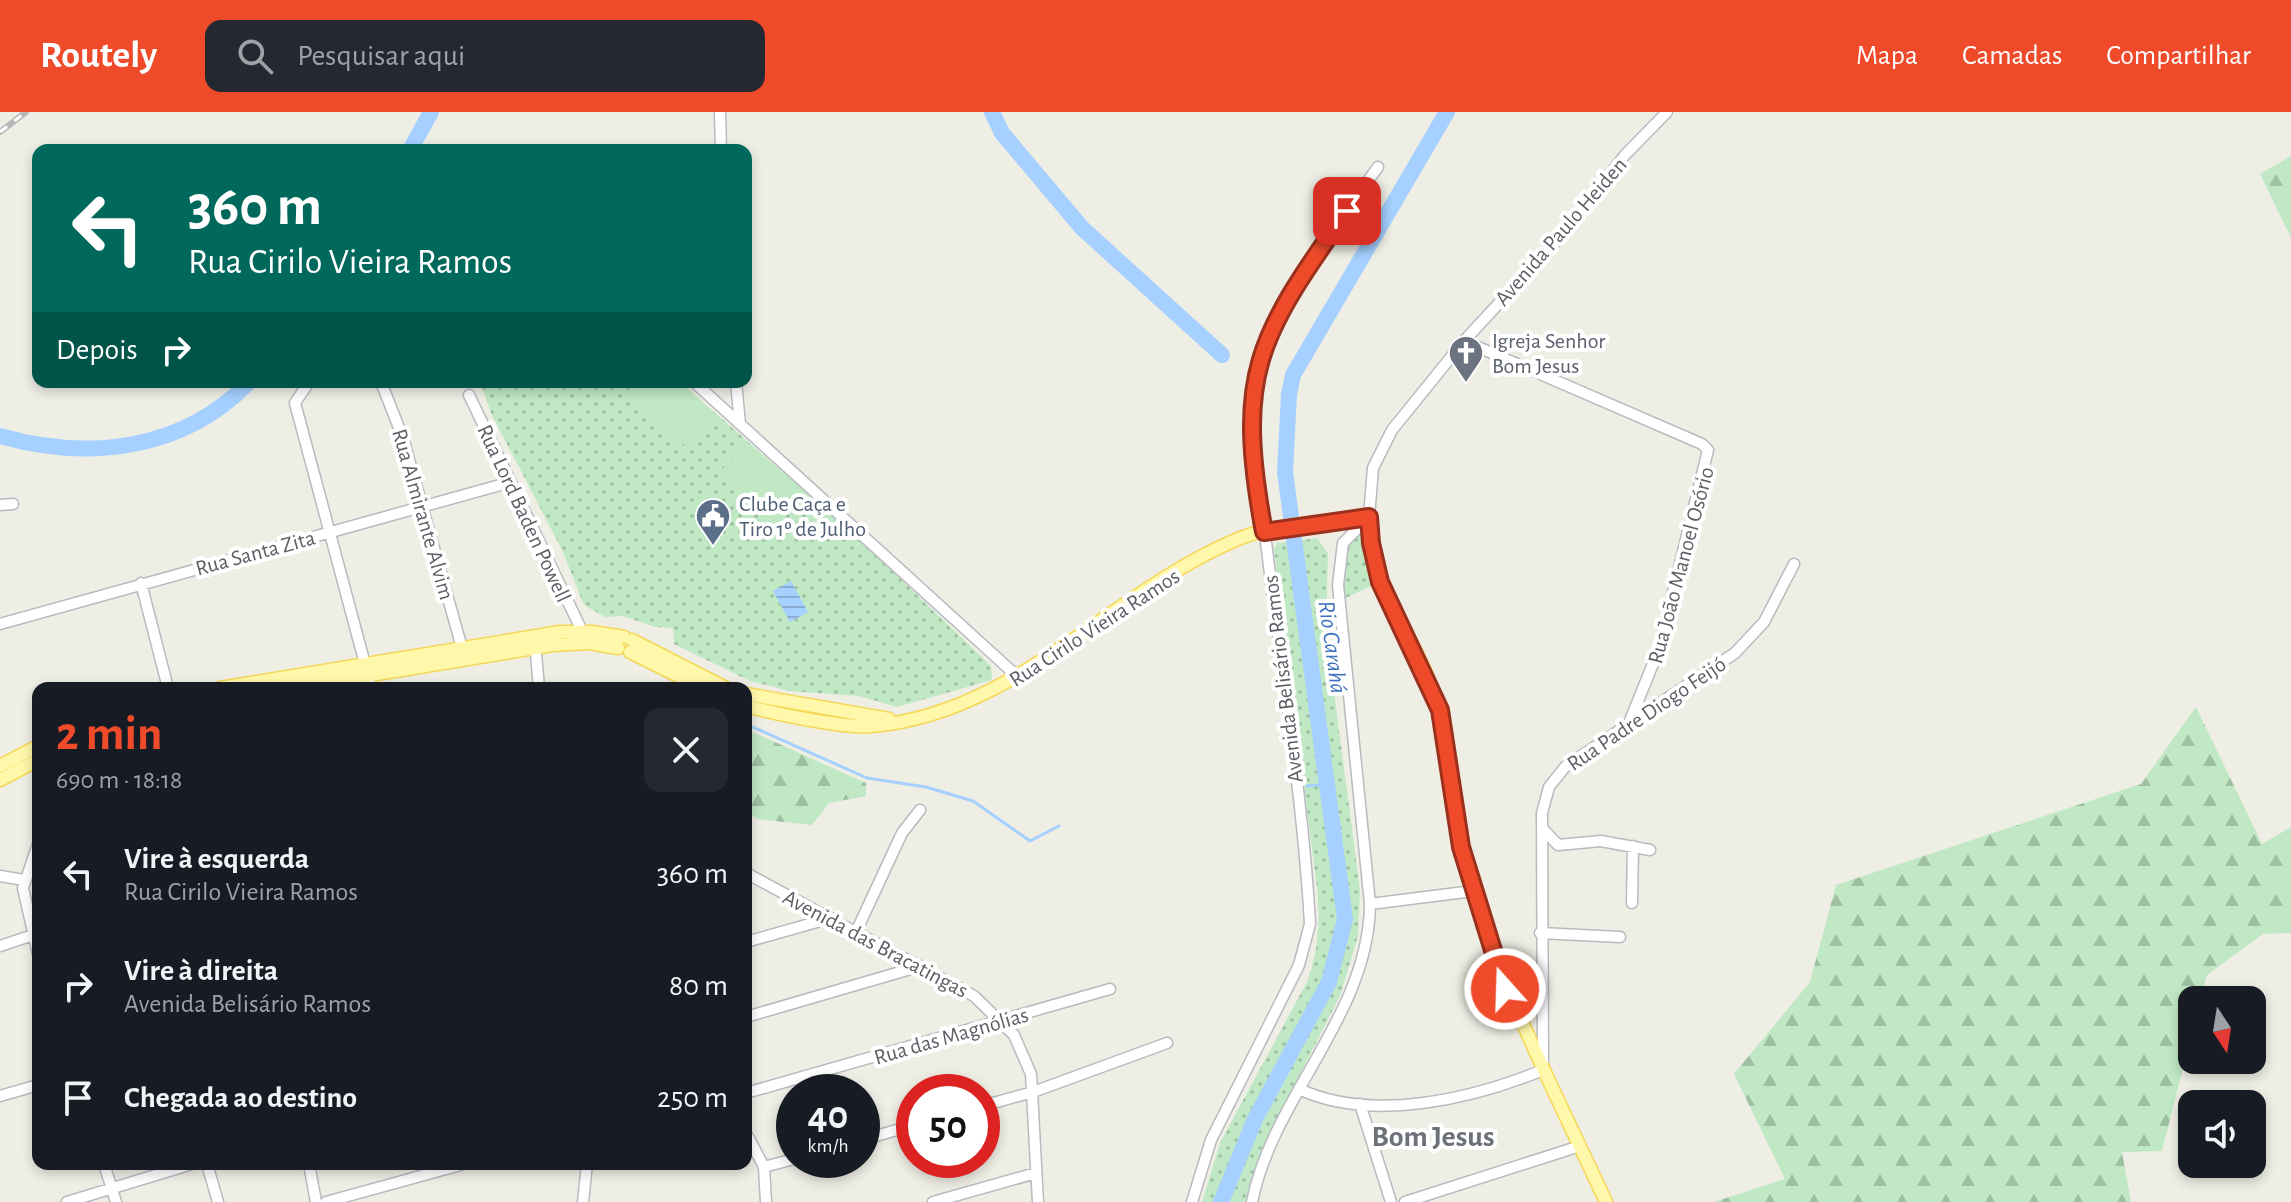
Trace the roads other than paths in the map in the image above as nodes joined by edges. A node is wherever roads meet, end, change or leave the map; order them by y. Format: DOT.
graph roads {
  1 [pos="720,112"];
  2 [pos="1667,112"];
  3 [pos="721,144"];
  4 [pos="1378,167"];
  5 [pos="1464,341"];
  6 [pos="305,388"];
  7 [pos="383,388"];
  8 [pos="701,388"];
  9 [pos="737,388"];
  10 [pos="469,395"];
  11 [pos="740,424"];
  12 [pos="511,482"];
  13 [pos="13,504"];
  14 [pos="0,505"];
  15 [pos="423,506"];
  16 [pos="1369,517"];
  17 [pos="329,531"];
  18 [pos="1270,531"];
  19 [pos="1794,564"];
  20 [pos="141,583"];
  21 [pos="0,624"];
  22 [pos="582,631"];
  23 [pos="535,642"];
  24 [pos="626,644"];
  25 [pos="462,648"];
  26 [pos="368,676"];
  27 [pos="1018,677"];
  28 [pos="166,682"];
  29 [pos="294,682"];
  30 [pos="330,682"];
  31 [pos="538,682"];
  32 [pos="692,682"];
  33 [pos="712,682"];
  34 [pos="752,695"];
  35 [pos="752,707"];
  36 [pos="900,721"];
  37 [pos="1629,724"];
  38 [pos="32,749"];
  39 [pos="32,763"];
  40 [pos="0,766"];
  41 [pos="0,780"];
  42 [pos="920,810"];
  43 [pos="1542,828"];
  44 [pos="1633,846"];
  45 [pos="1650,850"];
  46 [pos="32,859"];
  47 [pos="0,876"];
  48 [pos="752,876"];
  49 [pos="24,880"];
  50 [pos="1473,891"];
  51 [pos="1632,903"];
  52 [pos="1370,904"];
  53 [pos="831,918"];
  54 [pos="32,920"];
  55 [pos="856,932"];
  56 [pos="1540,933"];
  57 [pos="32,936"];
  58 [pos="1620,937"];
  59 [pos="752,940"];
  60 [pos="0,946"];
  61 [pos="921,966"];
  62 [pos="1110,989"];
  63 [pos="752,1015"];
  64 [pos="1002,1020"];
  65 [pos="1167,1043"];
  66 [pos="1543,1070"];
  67 [pos="32,1087"];
  68 [pos="1299,1089"];
  69 [pos="752,1091"];
  70 [pos="1033,1092"];
  71 [pos="0,1096"];
  72 [pos="1000,1101"];
  73 [pos="1360,1104"];
  74 [pos="752,1144"];
  75 [pos="1580,1146"];
  76 [pos="776,1164"];
  77 [pos="764,1167"];
  78 [pos="106,1170"];
  79 [pos="172,1170"];
  80 [pos="209,1170"];
  81 [pos="310,1170"];
  82 [pos="442,1170"];
  83 [pos="586,1170"];
  84 [pos="1036,1173"];
  85 [pos="112,1188"];
  86 [pos="67,1202"];
  87 [pos="116,1202"];
  88 [pos="218,1202"];
  89 [pos="316,1202"];
  90 [pos="326,1202"];
  91 [pos="583,1202"];
  92 [pos="766,1202"];
  93 [pos="933,1202"];
  94 [pos="1038,1202"];
  95 [pos="1192,1202"];
  96 [pos="1252,1202"];
  97 [pos="1391,1202"];
  98 [pos="1405,1202"];
  99 [pos="1606,1202"];
  1 -- 3 [label="street"];
  2 -- 5 [label="street, Avenida Paulo Heiden"];
  4 -- 18 [label="street, Avenida Belisário Ramos"];
  5 -- 16 [label="street, Avenida Paulo Heiden"];
  5 -- 37 [label="street, Rua João Manoel Osório"];
  6 -- 17 [label="street"];
  7 -- 15 [label="street, Rua Almirante Alvim"];
  8 -- 11 [label="street"];
  9 -- 11 [label="street"];
  10 -- 12 [label="street, Rua Lord Baden Powell"];
  11 -- 27 [label="street"];
  12 -- 15 [label="street, Rua Santa Zita"];
  12 -- 22 [label="street, Rua Lord Baden Powell"];
  13 -- 14 [label="street"];
  15 -- 17 [label="street, Rua Santa Zita"];
  15 -- 25 [label="street, Rua Almirante Alvim"];
  16 -- 18 [label="main road, Rua Cirilo Vieira Ramos"];
  16 -- 50 [label="main road"];
  16 -- 52 [label="street"];
  17 -- 20 [label="street, Rua Santa Zita"];
  17 -- 26 [label="street"];
  18 -- 27 [label="main road, Rua Cirilo Vieira Ramos"];
  18 -- 95 [label="street, Avenida Belisário Ramos"];
  19 -- 37 [label="street, Rua Padre Diogo Feijó"];
  20 -- 21 [label="street, Rua Santa Zita"];
  20 -- 28 [label="street"];
  22 -- 23 [label="main road"];
  22 -- 24 [label="main road"];
  23 -- 24 [label="main road"];
  23 -- 25 [label="main road"];
  23 -- 26 [label="main road"];
  23 -- 31 [label="street"];
  24 -- 32 [label="main road"];
  24 -- 33 [label="main road"];
  25 -- 26 [label="main road"];
  26 -- 29 [label="main road"];
  26 -- 30 [label="main road"];
  27 -- 36 [label="main road, Rua Cirilo Vieira Ramos"];
  34 -- 36 [label="main road, Rua Cirilo Vieira Ramos"];
  35 -- 36 [label="main road, Rua Cirilo Vieira Ramos"];
  37 -- 43 [label="street, Rua Padre Diogo Feijó"];
  38 -- 40 [label="main road"];
  39 -- 41 [label="main road"];
  42 -- 55 [label="street"];
  43 -- 44 [label="street"];
  43 -- 56 [label="street, Rua Padre Diogo Feijó"];
  44 -- 45 [label="street"];
  44 -- 51 [label="street"];
  46 -- 49 [label="street"];
  47 -- 49 [label="street"];
  48 -- 53 [label="street, Avenida das Bracatingas"];
  49 -- 54 [label="street"];
  50 -- 52 [label="street"];
  50 -- 66 [label="main road"];
  52 -- 68 [label="street"];
  53 -- 55 [label="street, Avenida das Bracatingas"];
  53 -- 59 [label="street"];
  55 -- 61 [label="street, Avenida das Bracatingas"];
  56 -- 58 [label="street"];
  56 -- 66 [label="street, Rua Padre Diogo Feijó"];
  57 -- 60 [label="street"];
  61 -- 63 [label="street"];
  61 -- 64 [label="street, Avenida das Bracatingas"];
  62 -- 64 [label="street, Rua das Magnólias"];
  64 -- 69 [label="street, Rua das Magnólias"];
  64 -- 70 [label="street, Avenida das Bracatingas"];
  65 -- 70 [label="street"];
  66 -- 73 [label="street"];
  66 -- 75 [label="main road"];
  67 -- 71 [label="street"];
  68 -- 73 [label="street"];
  68 -- 96 [label="street"];
  70 -- 72 [label="street"];
  70 -- 84 [label="street, Avenida das Bracatingas"];
  73 -- 97 [label="street"];
  74 -- 77 [label="street"];
  75 -- 98 [label="street"];
  75 -- 99 [label="main road"];
  76 -- 77 [label="street"];
  77 -- 92 [label="street"];
  78 -- 85 [label="street"];
  79 -- 85 [label="street"];
  80 -- 88 [label="street"];
  81 -- 89 [label="street"];
  82 -- 90 [label="street"];
  83 -- 91 [label="street"];
  84 -- 93 [label="street"];
  84 -- 94 [label="street, Avenida das Bracatingas"];
  85 -- 86 [label="street"];
  85 -- 87 [label="street"];
}
